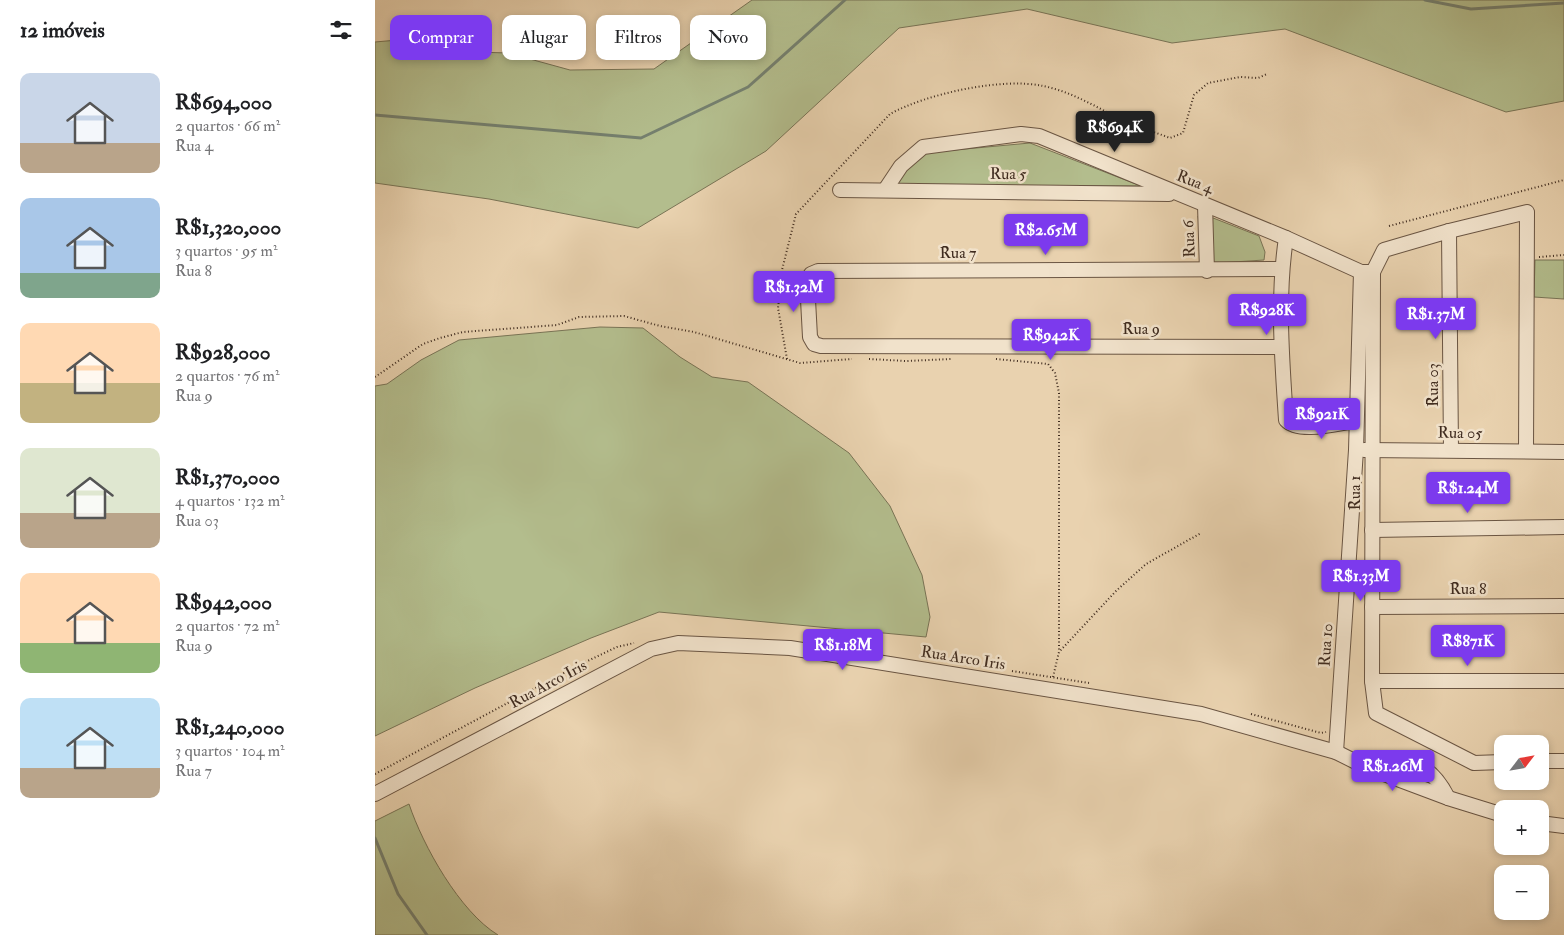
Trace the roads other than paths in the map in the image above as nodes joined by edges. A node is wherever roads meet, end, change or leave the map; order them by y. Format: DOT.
graph roads {
  1 [pos="840,190"];
  2 [pos="885,190"];
  3 [pos="1177,194"];
  4 [pos="1205,205"];
  5 [pos="1449,231"];
  6 [pos="1286,238"];
  7 [pos="1281,269"];
  8 [pos="1207,270"];
  9 [pos="1367,272"];
  10 [pos="821,346"];
  11 [pos="1281,347"];
  12 [pos="1356,421"];
  13 [pos="1356,450"];
  14 [pos="1372,450"];
  15 [pos="1451,450"];
  16 [pos="1526,451"];
  17 [pos="1564,452"];
  18 [pos="1564,527"];
  19 [pos="1372,530"];
  20 [pos="1564,606"];
  21 [pos="1372,607"];
  22 [pos="1372,681"];
  23 [pos="1564,681"];
  24 [pos="1336,752"];
  25 [pos="1549,761"];
  26 [pos="1564,761"];
  27 [pos="1494,762"];
  28 [pos="1368,768"];
  29 [pos="375,794"];
  30 [pos="1448,798"];
  31 [pos="1494,812"];
  32 [pos="1549,824"];
  33 [pos="1564,826"];
  1 -- 2 [label="street, Rua 5"];
  2 -- 3 [label="street, Rua 5"];
  2 -- 3 [label="street, Rua 4"];
  3 -- 4 [label="street, Rua 4"];
  4 -- 6 [label="street, Rua 4"];
  4 -- 8 [label="street, Rua 6"];
  5 -- 9 [label="street, Rua 1"];
  5 -- 15 [label="street, Rua 03"];
  5 -- 16 [label="street, Rua 1"];
  6 -- 7 [label="street"];
  6 -- 9 [label="street, Rua 4"];
  7 -- 8 [label="street, Rua 7"];
  7 -- 11 [label="street"];
  8 -- 10 [label="street, Rua 7"];
  9 -- 12 [label="street, Rua 1"];
  9 -- 14 [label="street, Rua 1"];
  10 -- 11 [label="street, Rua 9"];
  11 -- 12 [label="street"];
  12 -- 13 [label="street, Rua 1"];
  13 -- 14 [label="street, Rua 05"];
  13 -- 24 [label="street, Rua 10"];
  14 -- 15 [label="street, Rua 05"];
  14 -- 19 [label="street, Rua 1"];
  15 -- 16 [label="street, Rua 05"];
  16 -- 17 [label="street, Rua 05"];
  18 -- 19 [label="street"];
  19 -- 21 [label="street, Rua 1"];
  20 -- 21 [label="street, Rua 8"];
  21 -- 22 [label="street, Rua 1"];
  22 -- 23 [label="street"];
  22 -- 27 [label="street, Rua 1"];
  24 -- 28 [label="street, Rua Arco Iris"];
  24 -- 29 [label="street, Rua Arco Iris"];
  25 -- 26 [label="street"];
  28 -- 30 [label="street, Rua Arco Iris"];
  28 -- 30 [label="street"];
  30 -- 31 [label="street, Rua Arco Iris"];
  32 -- 33 [label="street"];
}
